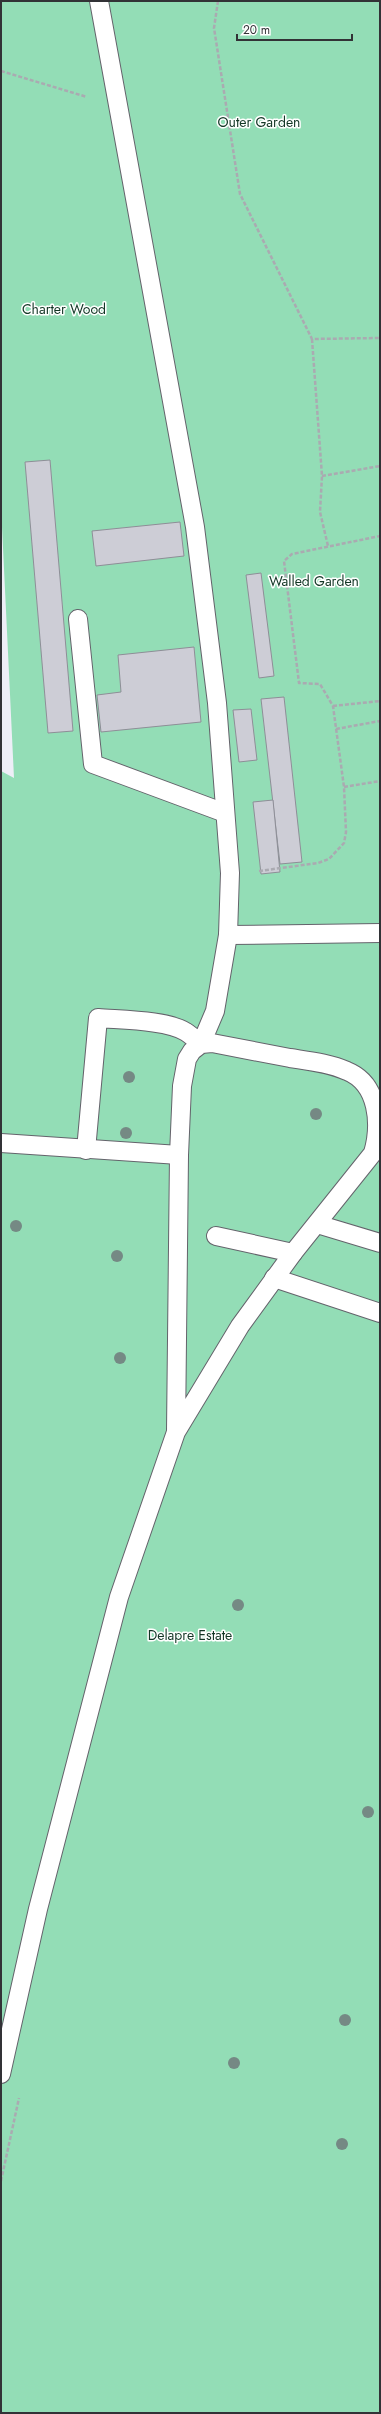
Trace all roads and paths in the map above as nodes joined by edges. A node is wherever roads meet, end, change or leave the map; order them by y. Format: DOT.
graph roads {
  1 [pos="99,1"];
  2 [pos="218,1"];
  3 [pos="1,71"];
  4 [pos="118,106"];
  5 [pos="380,338"];
  6 [pos="312,339"];
  7 [pos="380,466"];
  8 [pos="322,476"];
  9 [pos="380,536"];
  10 [pos="328,546"];
  11 [pos="78,619"];
  12 [pos="380,701"];
  13 [pos="333,706"];
  14 [pos="380,721"];
  15 [pos="336,729"];
  16 [pos="380,781"];
  17 [pos="344,787"];
  18 [pos="226,813"];
  19 [pos="230,873"];
  20 [pos="380,933"];
  21 [pos="228,935"];
  22 [pos="201,1044"];
  23 [pos="1,1143"];
  24 [pos="86,1150"];
  25 [pos="179,1155"];
  26 [pos="317,1224"];
  27 [pos="216,1236"];
  28 [pos="380,1243"];
  29 [pos="293,1253"];
  30 [pos="274,1278"];
  31 [pos="380,1313"];
  32 [pos="176,1432"];
  33 [pos="1,2074"];
  34 [pos="20,2096"];
  35 [pos="1,2181"];
  1 -- 4 [label="lane"];
  2 -- 6 [label="path"];
  3 -- 4 [label="path"];
  4 -- 18 [label="lane"];
  5 -- 6 [label="path"];
  6 -- 8 [label="path"];
  7 -- 8 [label="path"];
  8 -- 10 [label="path"];
  9 -- 10 [label="path"];
  10 -- 13 [label="path"];
  11 -- 18 [label="lane"];
  12 -- 13 [label="path"];
  13 -- 15 [label="path"];
  14 -- 15 [label="path"];
  15 -- 17 [label="path"];
  16 -- 17 [label="path"];
  17 -- 19 [label="path"];
  18 -- 19 [label="lane"];
  19 -- 21 [label="lane"];
  20 -- 21 [label="lane"];
  21 -- 22 [label="lane"];
  22 -- 24 [label="lane"];
  22 -- 25 [label="lane"];
  22 -- 26 [label="lane"];
  23 -- 24 [label="lane"];
  24 -- 25 [label="lane"];
  25 -- 32 [label="lane"];
  26 -- 28 [label="lane"];
  26 -- 29 [label="lane"];
  27 -- 29 [label="lane"];
  29 -- 30 [label="lane"];
  30 -- 31 [label="lane"];
  30 -- 32 [label="lane"];
  32 -- 33 [label="lane"];
  34 -- 35 [label="path"];
}
